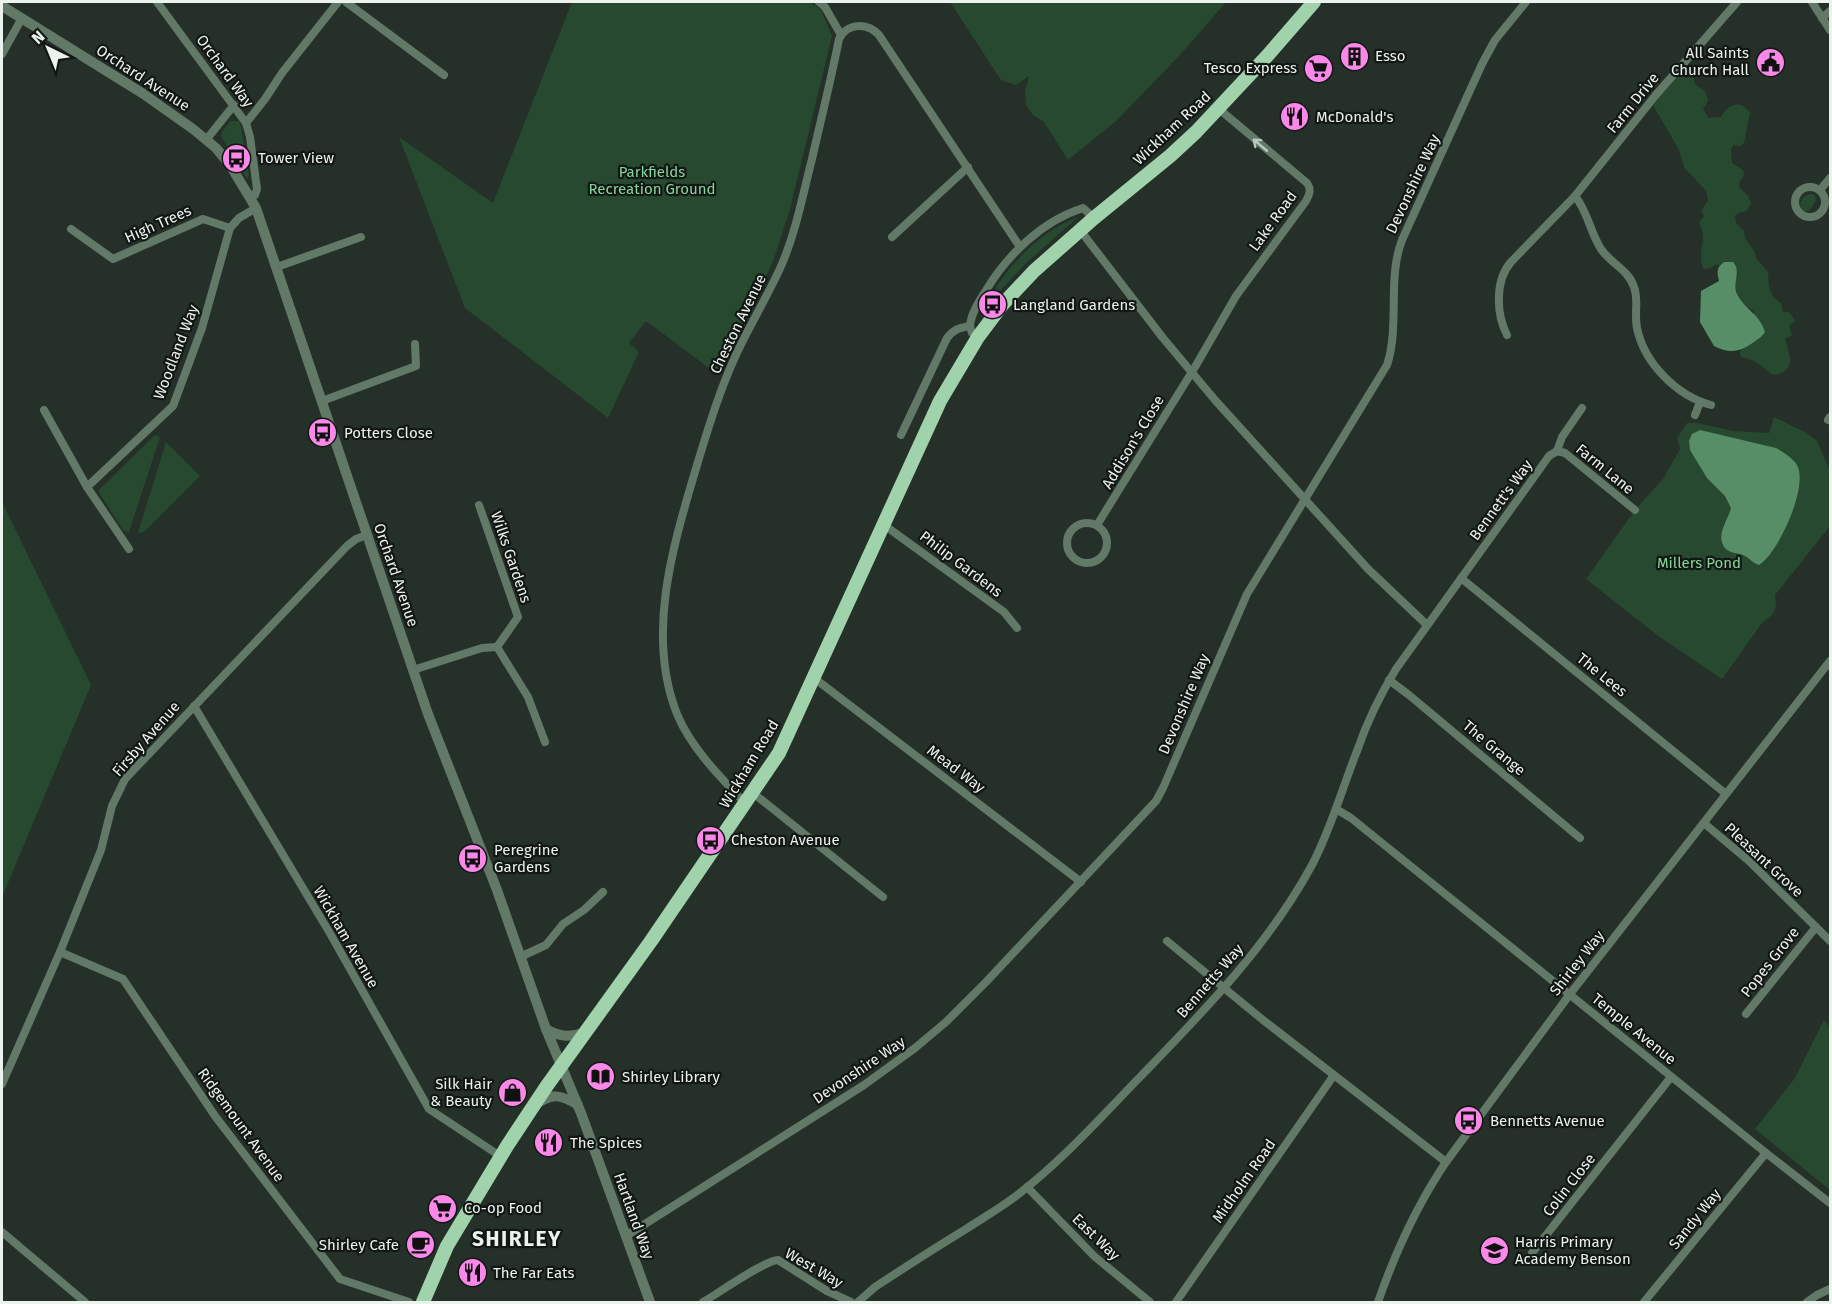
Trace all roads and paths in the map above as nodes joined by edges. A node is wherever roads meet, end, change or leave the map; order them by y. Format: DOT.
graph roads {
  1 [pos="157,2"];
  2 [pos="338,2"];
  3 [pos="346,2"];
  4 [pos="819,2"];
  5 [pos="1314,2"];
  6 [pos="1526,2"];
  7 [pos="1737,2"];
  8 [pos="1812,2"];
  9 [pos="2,6"];
  10 [pos="1830,11"];
  11 [pos="22,18"];
  12 [pos="1822,18"];
  13 [pos="1830,30"];
  14 [pos="841,35"];
  15 [pos="2,54"];
  16 [pos="444,75"];
  17 [pos="234,105"];
  18 [pos="1218,109"];
  19 [pos="246,123"];
  20 [pos="206,140"];
  21 [pos="968,167"];
  22 [pos="1830,178"];
  23 [pos="1820,190"];
  24 [pos="250,196"];
  25 [pos="1575,196"];
  26 [pos="256,208"];
  27 [pos="1094,218"];
  28 [pos="230,228"];
  29 [pos="71,229"];
  30 [pos="1080,230"];
  31 [pos="361,237"];
  32 [pos="892,237"];
  33 [pos="1020,247"];
  34 [pos="277,267"];
  35 [pos="974,332"];
  36 [pos="1507,335"];
  37 [pos="415,344"];
  38 [pos="1191,373"];
  39 [pos="322,401"];
  40 [pos="1700,402"];
  41 [pos="1711,405"];
  42 [pos="1582,408"];
  43 [pos="44,410"];
  44 [pos="1695,415"];
  45 [pos="901,435"];
  46 [pos="1557,451"];
  47 [pos="87,487"];
  48 [pos="1304,499"];
  49 [pos="479,505"];
  50 [pos="1635,510"];
  51 [pos="884,525"];
  52 [pos="1097,525"];
  53 [pos="367,535"];
  54 [pos="129,549"];
  55 [pos="1461,578"];
  56 [pos="1426,624"];
  57 [pos="1017,628"];
  58 [pos="497,647"];
  59 [pos="1830,661"];
  60 [pos="413,670"];
  61 [pos="814,678"];
  62 [pos="1389,680"];
  63 [pos="194,706"];
  64 [pos="545,742"];
  65 [pos="1726,794"];
  66 [pos="749,799"];
  67 [pos="1336,810"];
  68 [pos="1705,824"];
  69 [pos="1580,838"];
  70 [pos="1081,882"];
  71 [pos="603,892"];
  72 [pos="883,897"];
  73 [pos="1816,927"];
  74 [pos="1167,941"];
  75 [pos="1830,941"];
  76 [pos="60,952"];
  77 [pos="520,957"];
  78 [pos="1224,989"];
  79 [pos="1570,994"];
  80 [pos="1746,1014"];
  81 [pos="546,1029"];
  82 [pos="586,1032"];
  83 [pos="562,1066"];
  84 [pos="1334,1075"];
  85 [pos="1671,1077"];
  86 [pos="2,1084"];
  87 [pos="578,1105"];
  88 [pos="534,1106"];
  89 [pos="1766,1153"];
  90 [pos="500,1156"];
  91 [pos="1446,1162"];
  92 [pos="1027,1187"];
  93 [pos="1830,1203"];
  94 [pos="2,1232"];
  95 [pos="626,1236"];
  96 [pos="1532,1253"];
  97 [pos="1830,1284"];
  98 [pos="1830,1289"];
  99 [pos="85,1302"];
  100 [pos="410,1302"];
  101 [pos="423,1302"];
  102 [pos="650,1302"];
  103 [pos="703,1302"];
  104 [pos="851,1302"];
  105 [pos="858,1302"];
  106 [pos="1150,1302"];
  107 [pos="1176,1302"];
  108 [pos="1378,1302"];
  109 [pos="1644,1302"];
  110 [pos="1807,1302"];
  1 -- 17 [label="street, Orchard Way"];
  2 -- 19 [label="street"];
  3 -- 16 [label="street"];
  4 -- 14 [label="street"];
  5 -- 18 [label="highway, Wickham Road"];
  6 -- 48 [label="street, Devonshire Way"];
  7 -- 25 [label="street, Farm Drive"];
  8 -- 12 [label="street"];
  9 -- 11 [label="street, Orchard Avenue"];
  10 -- 12 [label="street"];
  11 -- 15 [label="street"];
  11 -- 20 [label="street, Orchard Avenue"];
  12 -- 13 [label="street"];
  14 -- 21 [label="street"];
  14 -- 66 [label="street, Cheston Avenue"];
  17 -- 19 [label="street, Orchard Way"];
  17 -- 20 [label="street"];
  18 -- 27 [label="highway, Wickham Road"];
  38 -- 18 [label="street, Lake Road, one-way"];
  19 -- 24 [label="street, Orchard Way"];
  20 -- 24 [label="street, Orchard Avenue"];
  21 -- 32 [label="street"];
  21 -- 33 [label="street"];
  22 -- 23 [label="street"];
  24 -- 26 [label="street, Orchard Avenue"];
  25 -- 36 [label="street, Farm Drive"];
  25 -- 40 [label="street"];
  26 -- 28 [label="street"];
  26 -- 34 [label="street, Orchard Avenue"];
  27 -- 30 [label="highway, Wickham Road"];
  27 -- 33 [label="street, Wickham Road"];
  28 -- 29 [label="street, High Trees"];
  28 -- 47 [label="street, Woodland Way"];
  30 -- 35 [label="highway, Wickham Road"];
  30 -- 38 [label="street"];
  31 -- 34 [label="street"];
  33 -- 35 [label="street, Wickham Road"];
  34 -- 39 [label="street, Orchard Avenue"];
  35 -- 45 [label="street, Wickham Road"];
  35 -- 51 [label="highway, Wickham Road"];
  37 -- 39 [label="street"];
  38 -- 48 [label="street"];
  38 -- 52 [label="street, Addison's Close"];
  39 -- 53 [label="street, Orchard Avenue"];
  40 -- 41 [label="street"];
  40 -- 44 [label="street"];
  42 -- 46 [label="street, Bennett's Way"];
  43 -- 47 [label="street"];
  46 -- 50 [label="street, Farm Lane"];
  46 -- 55 [label="street, Bennett's Way"];
  47 -- 54 [label="street"];
  48 -- 56 [label="street"];
  48 -- 70 [label="street, Devonshire Way"];
  49 -- 58 [label="street, Wilks Gardens"];
  51 -- 57 [label="street, Philip Gardens"];
  51 -- 61 [label="highway, Wickham Road"];
  52 -- 52 [label="street"];
  53 -- 60 [label="street, Orchard Avenue"];
  53 -- 63 [label="street, Firsby Avenue"];
  55 -- 56 [label="street, Bennetts Way"];
  55 -- 65 [label="street, The Lees"];
  56 -- 62 [label="street, Bennetts Way"];
  58 -- 60 [label="street"];
  58 -- 64 [label="street"];
  59 -- 65 [label="street, Shirley Way"];
  60 -- 77 [label="street, Orchard Avenue"];
  61 -- 66 [label="highway, Wickham Road"];
  61 -- 70 [label="street, Mead Way"];
  62 -- 67 [label="street, Bennetts Way"];
  62 -- 69 [label="street, The Grange"];
  63 -- 76 [label="street, Firsby Avenue"];
  63 -- 90 [label="street, Wickham Avenue"];
  65 -- 68 [label="street, Shirley Way"];
  66 -- 72 [label="street, Cheston Avenue"];
  66 -- 82 [label="highway, Wickham Road"];
  67 -- 78 [label="street, Bennetts Way"];
  67 -- 79 [label="street, Temple Avenue"];
  68 -- 73 [label="street, Pleasant Grove"];
  68 -- 79 [label="street, Shirley Way"];
  70 -- 95 [label="street, Devonshire Way"];
  71 -- 77 [label="street"];
  73 -- 75 [label="street, Pleasant Grove"];
  73 -- 80 [label="street, Popes Grove"];
  74 -- 78 [label="street"];
  76 -- 86 [label="street, Firsby Avenue"];
  76 -- 100 [label="street, Ridgemount Avenue"];
  77 -- 81 [label="street, Orchard Avenue"];
  78 -- 84 [label="street"];
  78 -- 92 [label="street, Bennetts Way"];
  79 -- 85 [label="street, Temple Avenue"];
  79 -- 91 [label="street, Shirley Way"];
  81 -- 82 [label="street"];
  81 -- 83 [label="street, Orchard Avenue"];
  82 -- 83 [label="highway, Wickham Road"];
  83 -- 87 [label="street, Hartland Way"];
  83 -- 88 [label="highway, Wickham Road"];
  84 -- 91 [label="street"];
  84 -- 107 [label="street, Midholm Road"];
  85 -- 89 [label="street, Temple Avenue"];
  85 -- 96 [label="street, Colin Close"];
  87 -- 88 [label="street"];
  87 -- 95 [label="street, Hartland Way"];
  88 -- 90 [label="highway, Wickham Road"];
  89 -- 93 [label="street, Temple Avenue"];
  89 -- 109 [label="street, Sandy Way"];
  90 -- 101 [label="highway, Wickham Road"];
  91 -- 108 [label="street, Shirley Way"];
  92 -- 105 [label="street, Bennetts Way"];
  92 -- 106 [label="street, East Way"];
  94 -- 99 [label="street"];
  95 -- 102 [label="street, Hartland Way"];
  97 -- 98 [label="street"];
  98 -- 110 [label="street"];
  103 -- 104 [label="street, West Way"];
}
